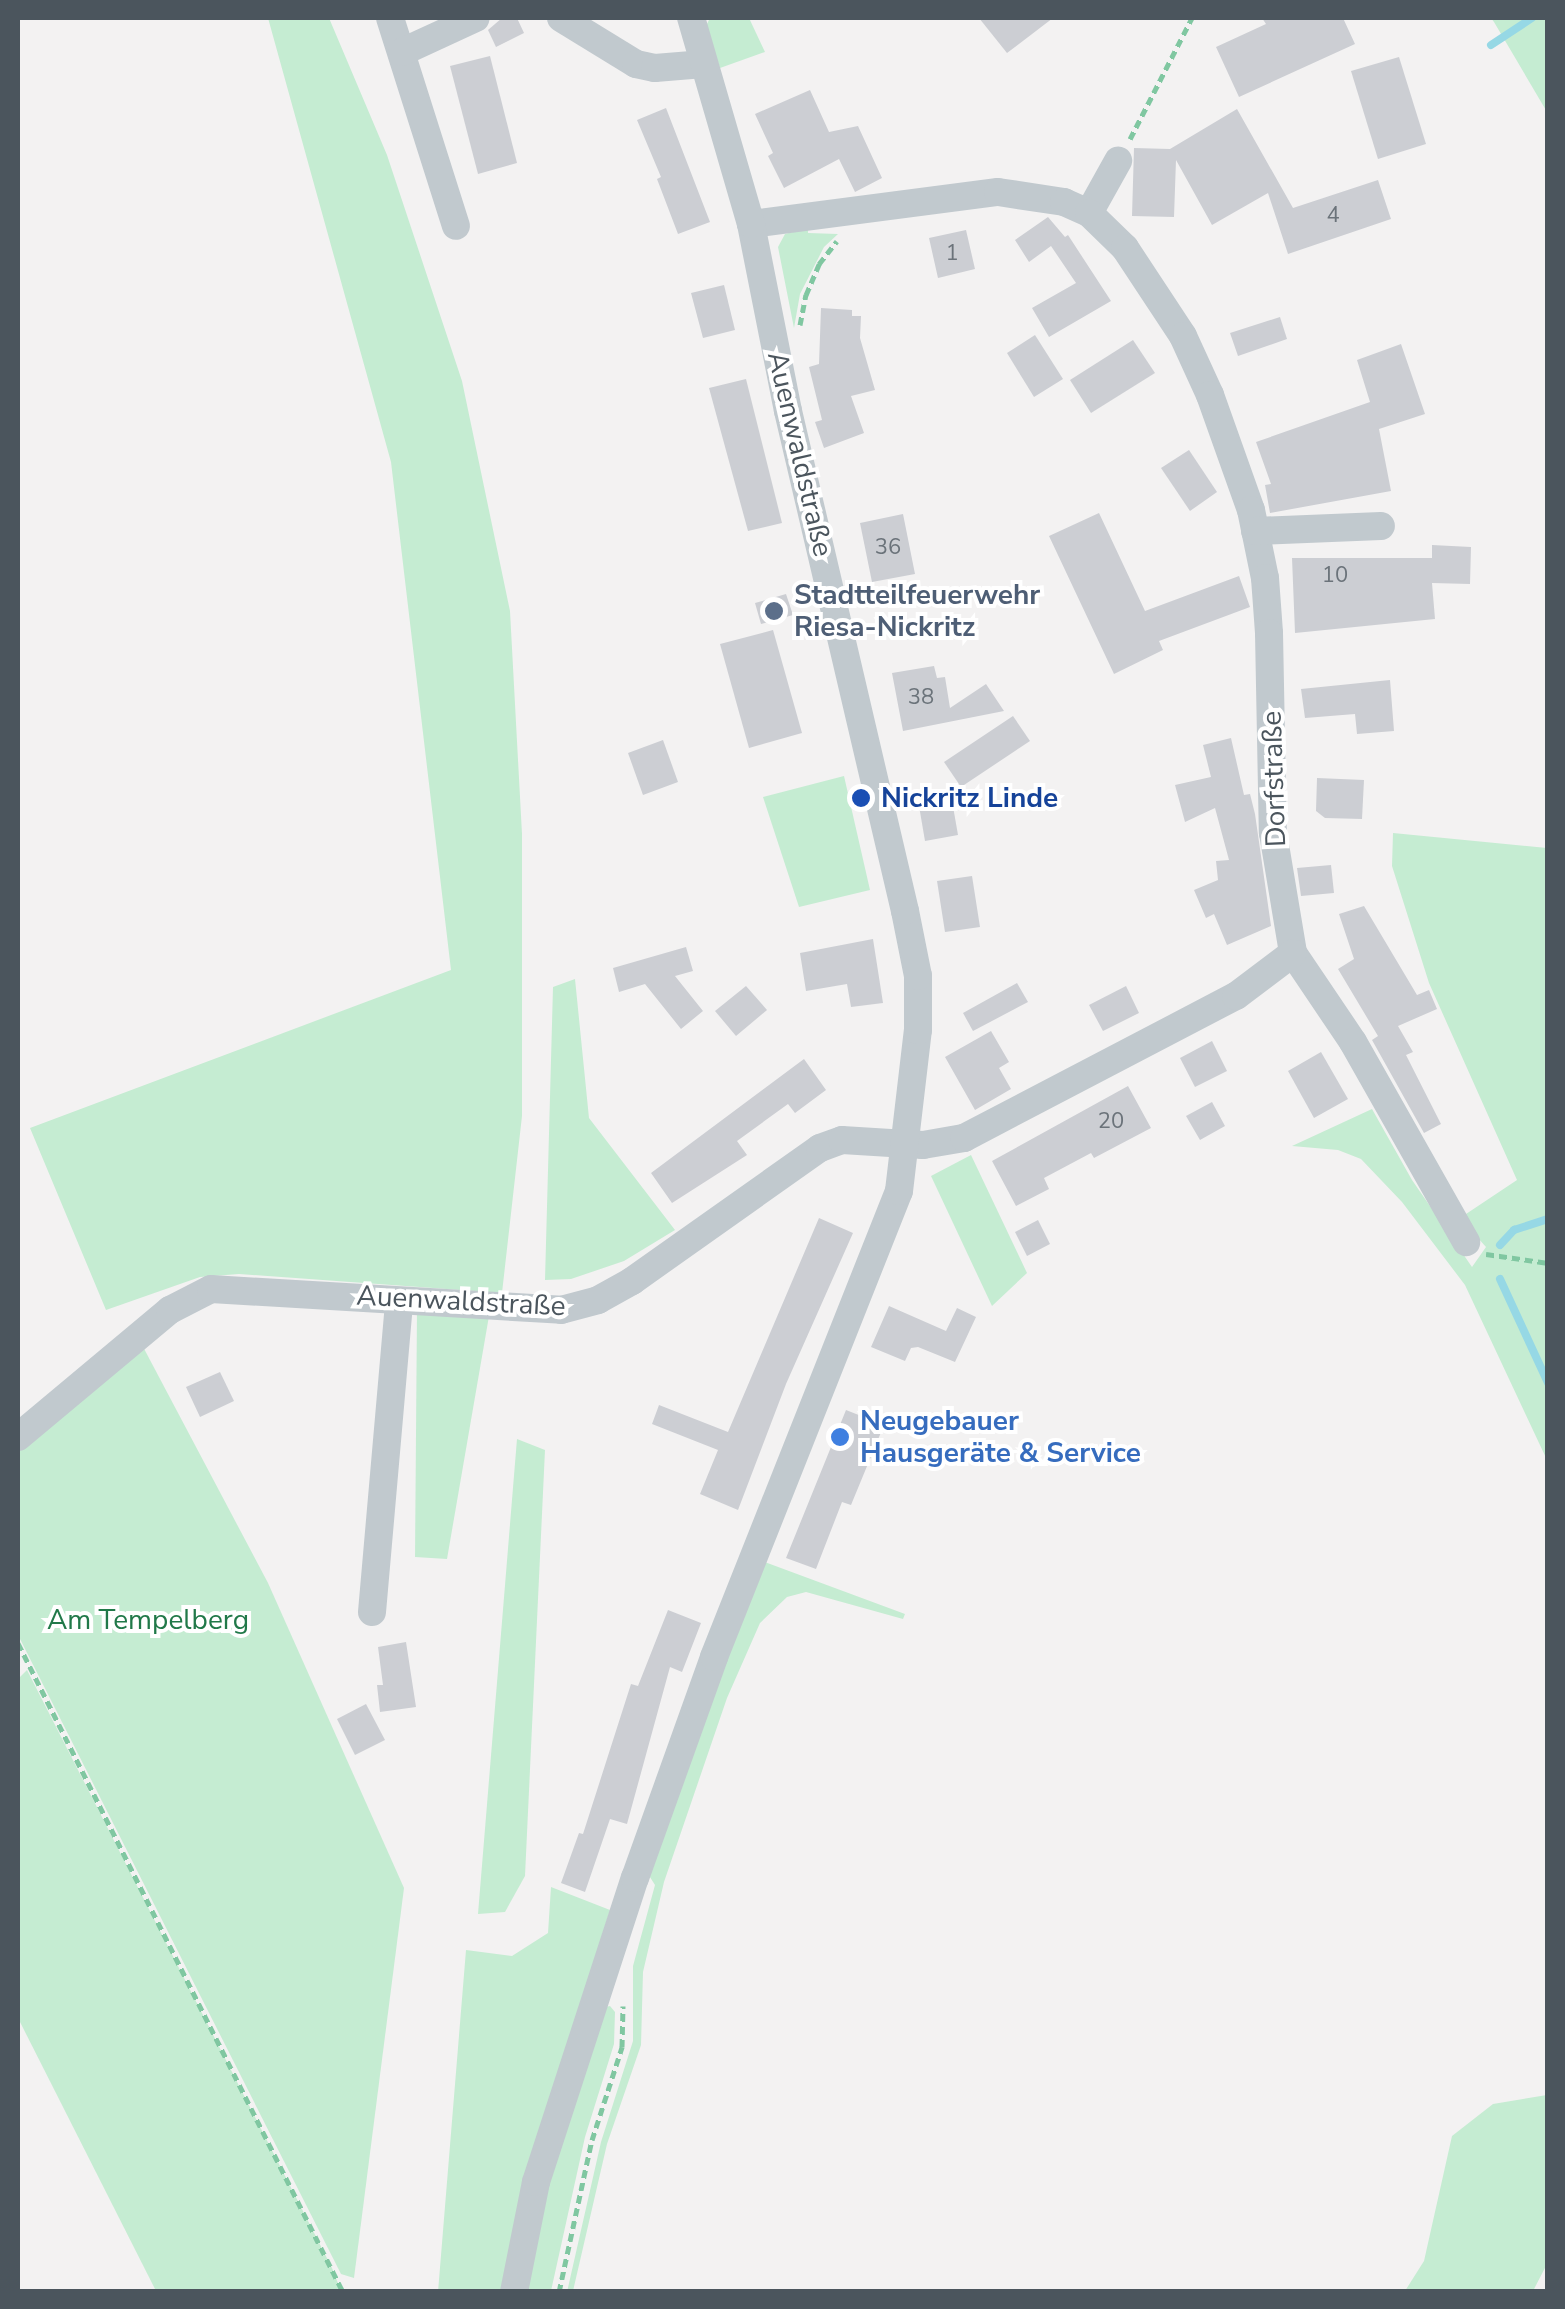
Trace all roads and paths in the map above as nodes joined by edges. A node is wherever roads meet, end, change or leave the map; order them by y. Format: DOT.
graph roads {
  1 [pos="390,18"];
  2 [pos="476,18"];
  3 [pos="562,18"];
  4 [pos="691,18"];
  5 [pos="1192,18"];
  6 [pos="402,52"];
  7 [pos="704,64"];
  8 [pos="1118,162"];
  9 [pos="870,210"];
  10 [pos="1089,213"];
  11 [pos="751,224"];
  12 [pos="456,226"];
  13 [pos="779,367"];
  14 [pos="1382,526"];
  15 [pos="1255,531"];
  16 [pos="1293,953"];
  17 [pos="906,1144"];
  18 [pos="1466,1242"];
  19 [pos="1548,1262"];
  20 [pos="399,1300"];
  21 [pos="18,1437"];
  22 [pos="372,1612"];
  23 [pos="18,1643"];
  24 [pos="622,2002"];
  25 [pos="343,2292"];
  26 [pos="514,2292"];
  27 [pos="559,2292"];
  1 -- 6 [label="street"];
  2 -- 6 [label="street"];
  3 -- 7 [label="street"];
  4 -- 7 [label="street, Auenwaldstraße"];
  5 -- 8 [label="path"];
  6 -- 12 [label="street"];
  7 -- 11 [label="street, Auenwaldstraße"];
  8 -- 10 [label="street"];
  9 -- 10 [label="street, Dorfstraße"];
  9 -- 11 [label="street, Dorfstraße"];
  9 -- 13 [label="path"];
  10 -- 15 [label="street, Dorfstraße"];
  11 -- 13 [label="street, Auenwaldstraße"];
  13 -- 17 [label="street, Auenwaldstraße"];
  14 -- 15 [label="street"];
  15 -- 16 [label="street, Dorfstraße"];
  16 -- 17 [label="street"];
  16 -- 18 [label="street"];
  17 -- 20 [label="street, Auenwaldstraße"];
  17 -- 26 [label="street, Auenwaldstraße"];
  18 -- 19 [label="path"];
  20 -- 21 [label="street, Auenwaldstraße"];
  20 -- 22 [label="street"];
  23 -- 25 [label="path"];
  24 -- 27 [label="path"];
}
